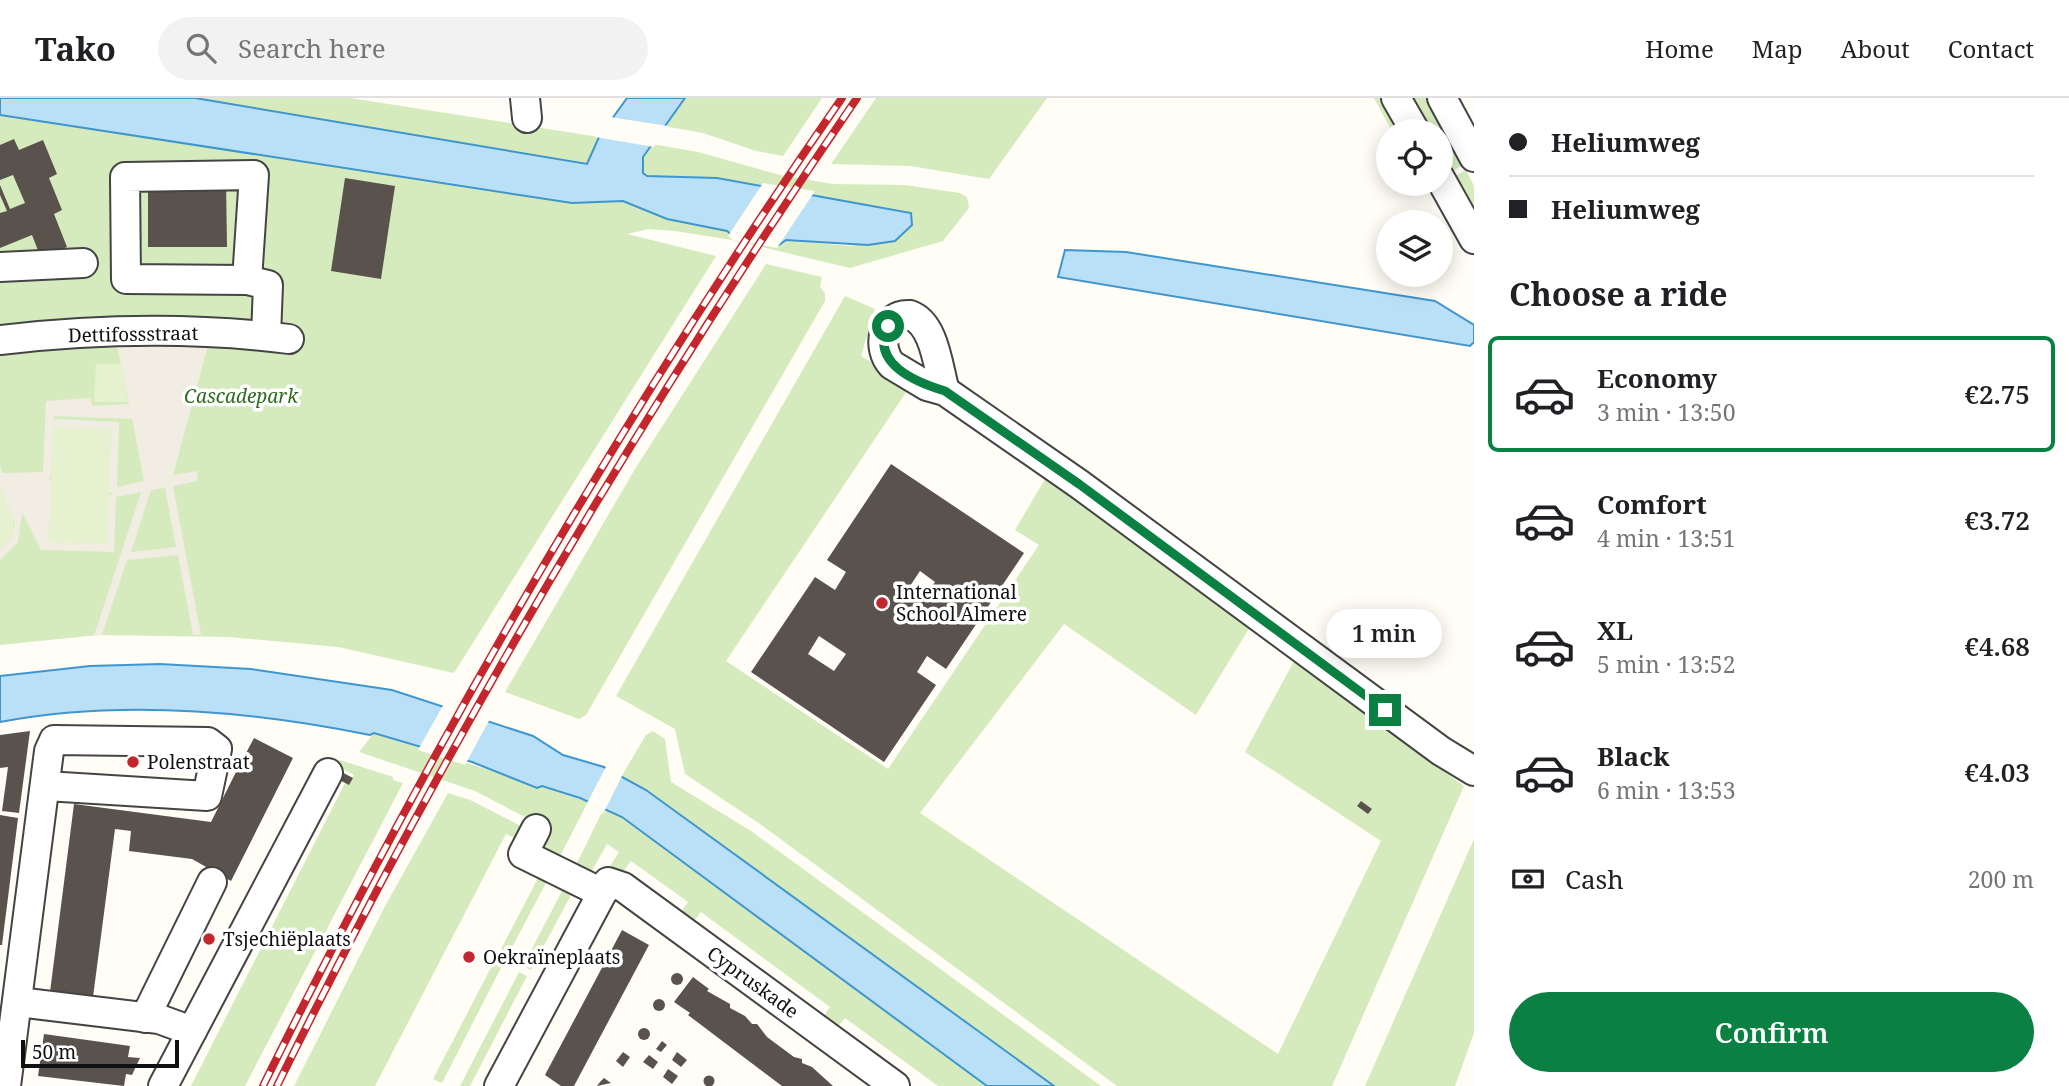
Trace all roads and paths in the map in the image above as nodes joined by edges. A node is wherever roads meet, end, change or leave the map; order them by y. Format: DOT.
graph roads {
  1 [pos="1396,98"];
  2 [pos="1442,98"];
  3 [pos="1408,119"];
  4 [pos="1474,157"];
  5 [pos="1450,196"];
  6 [pos="1474,239"];
  7 [pos="83,263"];
  8 [pos="0,267"];
  9 [pos="247,280"];
  10 [pos="0,340"];
  11 [pos="945,391"];
  12 [pos="1474,771"];
  13 [pos="327,773"];
  14 [pos="46,786"];
  15 [pos="536,829"];
  16 [pos="212,883"];
  17 [pos="605,888"];
  18 [pos="13,989"];
  19 [pos="145,1018"];
  20 [pos="192,1031"];
  21 [pos="510,1082"];
  22 [pos="6,1086"];
  23 [pos="163,1086"];
  24 [pos="895,1086"];
  1 -- 3 [label="street"];
  2 -- 4 [label="street"];
  5 -- 6 [label="street"];
  7 -- 8 [label="street"];
  9 -- 9 [label="street"];
  9 -- 10 [label="street, Dettifossstraat"];
  11 -- 12 [label="street"];
  13 -- 20 [label="street"];
  14 -- 14 [label="street"];
  14 -- 18 [label="street"];
  15 -- 17 [label="street"];
  16 -- 19 [label="street"];
  17 -- 21 [label="street"];
  17 -- 24 [label="street, Cypruskade"];
  18 -- 19 [label="street"];
  18 -- 22 [label="street"];
  19 -- 20 [label="street"];
  20 -- 23 [label="street"];
}
